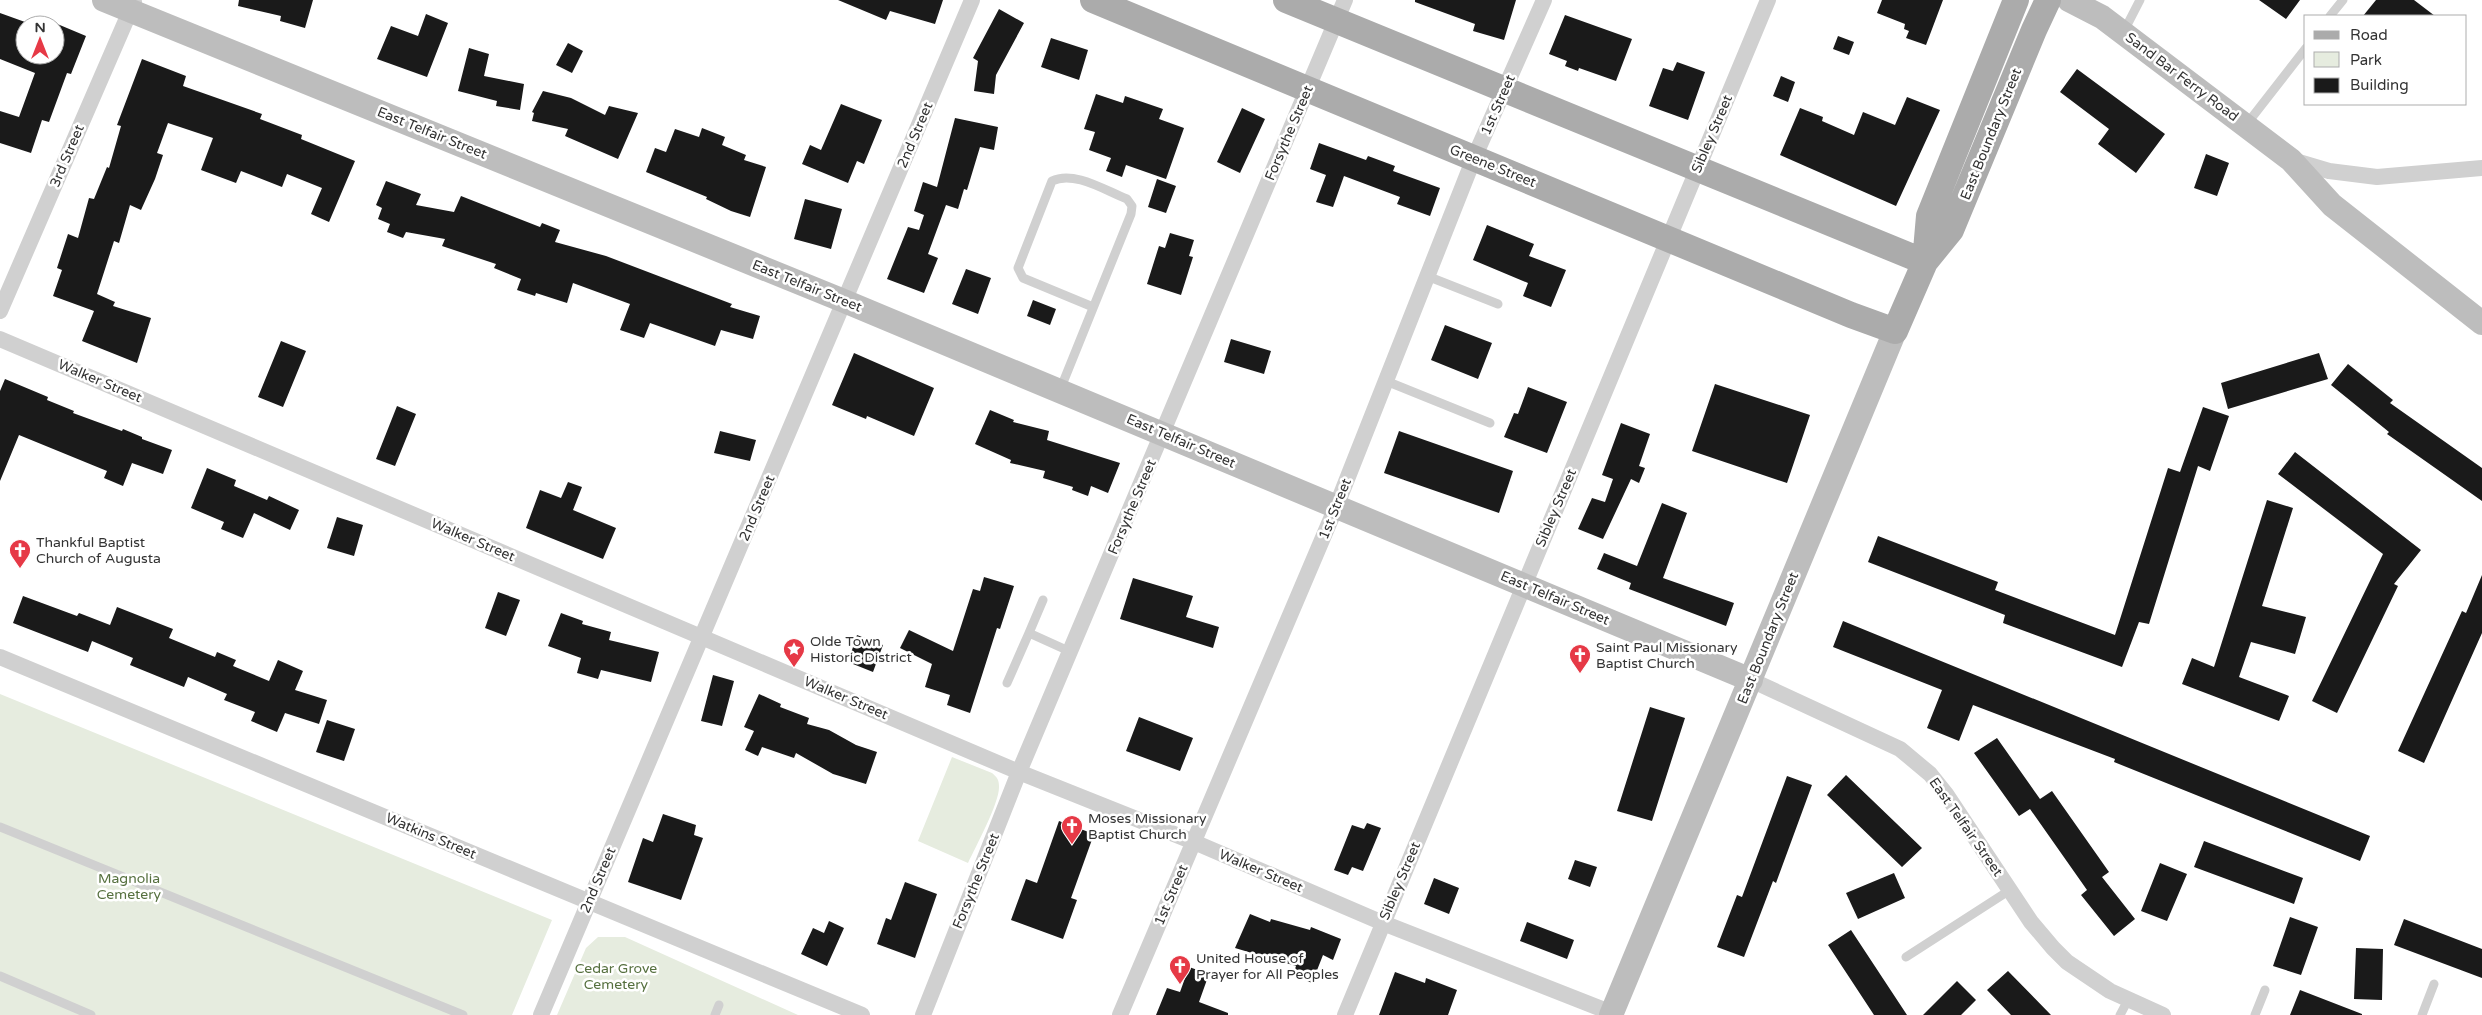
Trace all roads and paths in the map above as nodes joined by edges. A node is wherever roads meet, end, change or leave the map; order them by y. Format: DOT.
graph roads {
  1 [pos="104,0"];
  2 [pos="972,0"];
  3 [pos="1093,0"];
  4 [pos="1286,0"];
  5 [pos="1544,0"];
  6 [pos="1768,0"];
  7 [pos="2016,0"];
  8 [pos="2048,0"];
  9 [pos="2069,0"];
  10 [pos="2140,0"];
  11 [pos="2343,0"];
  12 [pos="132,5"];
  13 [pos="1340,10"];
  14 [pos="2331,15"];
  15 [pos="2124,32"];
  16 [pos="2304,51"];
  17 [pos="1308,89"];
  18 [pos="1505,89"];
  19 [pos="2246,126"];
  20 [pos="1474,158"];
  21 [pos="2291,160"];
  22 [pos="1698,168"];
  23 [pos="2482,168"];
  24 [pos="1669,237"];
  25 [pos="1925,262"];
  26 [pos="1427,276"];
  27 [pos="844,301"];
  28 [pos="1498,304"];
  29 [pos="1093,307"];
  30 [pos="0,311"];
  31 [pos="2482,323"];
  32 [pos="1895,331"];
  33 [pos="0,339"];
  34 [pos="1386,381"];
  35 [pos="1060,390"];
  36 [pos="1490,423"];
  37 [pos="1164,434"];
  38 [pos="1336,506"];
  39 [pos="1524,585"];
  40 [pos="1043,600"];
  41 [pos="1029,633"];
  42 [pos="702,637"];
  43 [pos="1071,652"];
  44 [pos="0,657"];
  45 [pos="1751,680"];
  46 [pos="1007,683"];
  47 [pos="1020,772"];
  48 [pos="0,827"];
  49 [pos="1194,842"];
  50 [pos="2010,890"];
  51 [pos="589,902"];
  52 [pos="1383,923"];
  53 [pos="1906,957"];
  54 [pos="0,976"];
  55 [pos="2434,984"];
  56 [pos="2265,990"];
  57 [pos="2128,1000"];
  58 [pos="719,1005"];
  59 [pos="1611,1014"];
  60 [pos="91,1015"];
  61 [pos="462,1015"];
  62 [pos="541,1015"];
  63 [pos="715,1015"];
  64 [pos="862,1015"];
  65 [pos="923,1015"];
  66 [pos="1120,1015"];
  67 [pos="1345,1015"];
  68 [pos="2120,1015"];
  69 [pos="2163,1015"];
  70 [pos="2255,1015"];
  71 [pos="2422,1015"];
  1 -- 12 [label="street, East Telfair Street"];
  2 -- 27 [label="street, 2nd Street"];
  3 -- 17 [label="main road, Greene Street"];
  4 -- 13 [label="main road"];
  5 -- 18 [label="street, 1st Street"];
  6 -- 22 [label="street, Sibley Street"];
  7 -- 25 [label="main road, East Boundary Street"];
  8 -- 25 [label="main road, East Boundary Street"];
  9 -- 15 [label="street, Sand Bar Ferry Road"];
  10 -- 15 [label="lane"];
  11 -- 14 [label="lane"];
  12 -- 27 [label="street, East Telfair Street"];
  12 -- 30 [label="street, 3rd Street"];
  13 -- 17 [label="street, Forsythe Street"];
  13 -- 18 [label="main road"];
  15 -- 19 [label="street, Sand Bar Ferry Road"];
  16 -- 19 [label="lane"];
  17 -- 20 [label="main road, Greene Street"];
  17 -- 37 [label="street, Forsythe Street"];
  18 -- 20 [label="street, 1st Street"];
  18 -- 22 [label="main road"];
  19 -- 21 [label="street, Sand Bar Ferry Road"];
  20 -- 24 [label="main road, Greene Street"];
  20 -- 26 [label="street, 1st Street"];
  21 -- 23 [label="street"];
  21 -- 31 [label="street, Sand Bar Ferry Road"];
  22 -- 24 [label="street, Sibley Street"];
  22 -- 25 [label="main road"];
  24 -- 32 [label="main road, Greene Street"];
  24 -- 39 [label="street, Sibley Street"];
  25 -- 32 [label="main road, East Boundary Street"];
  26 -- 28 [label="lane"];
  26 -- 34 [label="street, 1st Street"];
  27 -- 35 [label="street, East Telfair Street"];
  27 -- 42 [label="street, 2nd Street"];
  29 -- 29 [label="lane"];
  29 -- 35 [label="lane"];
  32 -- 45 [label="street, East Boundary Street"];
  33 -- 42 [label="street, Walker Street"];
  34 -- 36 [label="lane"];
  34 -- 38 [label="street, 1st Street"];
  35 -- 37 [label="street, East Telfair Street"];
  37 -- 38 [label="street, East Telfair Street"];
  37 -- 43 [label="street, Forsythe Street"];
  38 -- 39 [label="street, East Telfair Street"];
  38 -- 49 [label="street, 1st Street"];
  39 -- 45 [label="street, East Telfair Street"];
  39 -- 52 [label="street, Sibley Street"];
  40 -- 41 [label="lane"];
  41 -- 43 [label="lane"];
  41 -- 46 [label="lane"];
  42 -- 47 [label="street, Walker Street"];
  42 -- 51 [label="street, 2nd Street"];
  43 -- 47 [label="street, Forsythe Street"];
  44 -- 51 [label="street, Watkins Street"];
  45 -- 50 [label="street, East Telfair Street"];
  45 -- 59 [label="street, East Boundary Street"];
  47 -- 49 [label="street, Walker Street"];
  47 -- 65 [label="street, Forsythe Street"];
  48 -- 61 [label="lane"];
  49 -- 52 [label="street, Walker Street"];
  49 -- 66 [label="street, 1st Street"];
  50 -- 53 [label="lane"];
  50 -- 57 [label="street, East Telfair Street"];
  51 -- 62 [label="street, 2nd Street"];
  51 -- 64 [label="street, Watkins Street"];
  52 -- 59 [label="street, Walker Street"];
  52 -- 67 [label="street, Sibley Street"];
  54 -- 60 [label="lane"];
  55 -- 71 [label="lane"];
  56 -- 70 [label="lane"];
  57 -- 68 [label="lane"];
  57 -- 69 [label="street, East Telfair Street"];
  58 -- 63 [label="lane"];
}
